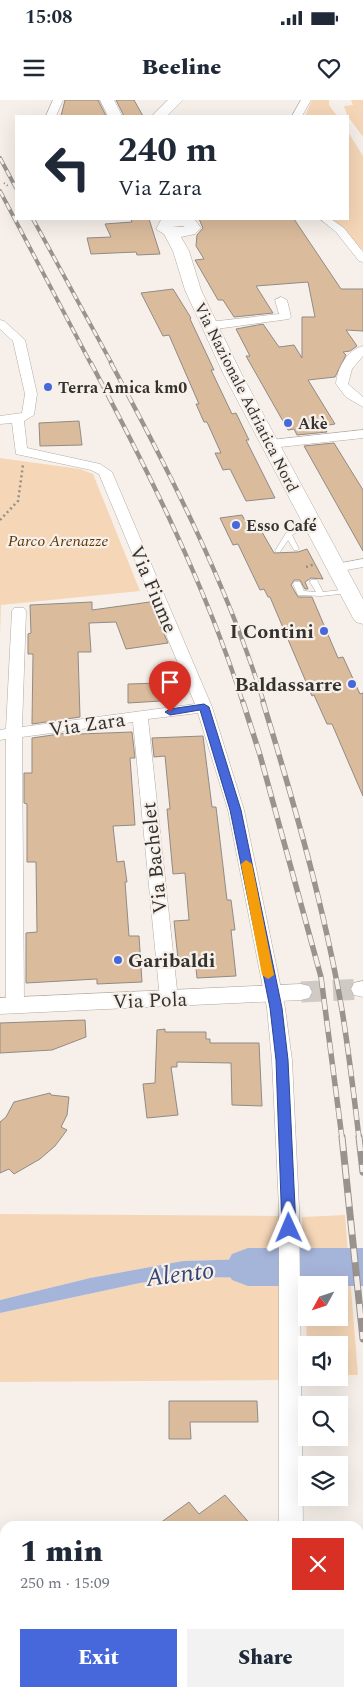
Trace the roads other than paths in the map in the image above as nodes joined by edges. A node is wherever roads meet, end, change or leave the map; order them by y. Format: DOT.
graph roads {
  1 [pos="58,100"];
  2 [pos="107,100"];
  3 [pos="176,100"];
  4 [pos="306,100"];
  5 [pos="51,115"];
  6 [pos="114,115"];
  7 [pos="161,115"];
  8 [pos="298,115"];
  9 [pos="327,220"];
  10 [pos="178,223"];
  11 [pos="363,259"];
  12 [pos="282,300"];
  13 [pos="0,323"];
  14 [pos="209,326"];
  15 [pos="363,350"];
  16 [pos="363,403"];
  17 [pos="18,419"];
  18 [pos="0,420"];
  19 [pos="363,434"];
  20 [pos="271,444"];
  21 [pos="312,522"];
  22 [pos="288,534"];
  23 [pos="296,550"];
  24 [pos="278,551"];
  25 [pos="363,563"];
  26 [pos="336,568"];
  27 [pos="314,582"];
  28 [pos="297,584"];
  29 [pos="349,591"];
  30 [pos="321,594"];
  31 [pos="18,610"];
  32 [pos="363,618"];
  33 [pos="204,707"];
  34 [pos="140,717"];
  35 [pos="7,735"];
  36 [pos="301,992"];
  37 [pos="272,994"];
  38 [pos="169,999"];
  39 [pos="7,1006"];
  40 [pos="291,1521"];
  1 -- 5 [label="street"];
  2 -- 6 [label="main road"];
  3 -- 7 [label="main road"];
  4 -- 8 [label="street"];
  9 -- 11 [label="street"];
  10 -- 14 [label="main road, Via Nazionale Adriatica Nord"];
  12 -- 14 [label="street"];
  13 -- 17 [label="street"];
  14 -- 20 [label="main road, Via Nazionale Adriatica Nord"];
  15 -- 16 [label="street"];
  17 -- 18 [label="street"];
  17 -- 33 [label="street, Via Fiume"];
  19 -- 20 [label="street"];
  20 -- 21 [label="main road, Via Nazionale Adriatica Nord"];
  21 -- 22 [label="lane"];
  21 -- 26 [label="main road, Via Nazionale Adriatica Nord"];
  22 -- 23 [label="lane"];
  22 -- 24 [label="lane"];
  25 -- 26 [label="street"];
  26 -- 29 [label="main road, Via Nazionale Adriatica Nord"];
  27 -- 30 [label="lane"];
  28 -- 30 [label="lane"];
  29 -- 30 [label="lane"];
  29 -- 32 [label="main road, Via Nazionale Adriatica Nord"];
  31 -- 35 [label="street"];
  33 -- 34 [label="street, Via Zara"];
  33 -- 37 [label="street, Via Fiume"];
  34 -- 35 [label="street, Via Zara"];
  34 -- 38 [label="street, Via Bachelet"];
  35 -- 39 [label="street"];
  36 -- 37 [label="street, Via Pola"];
  37 -- 38 [label="street, Via Pola"];
  37 -- 40 [label="street, Via Fiume"];
  38 -- 39 [label="street, Via Pola"];
}
